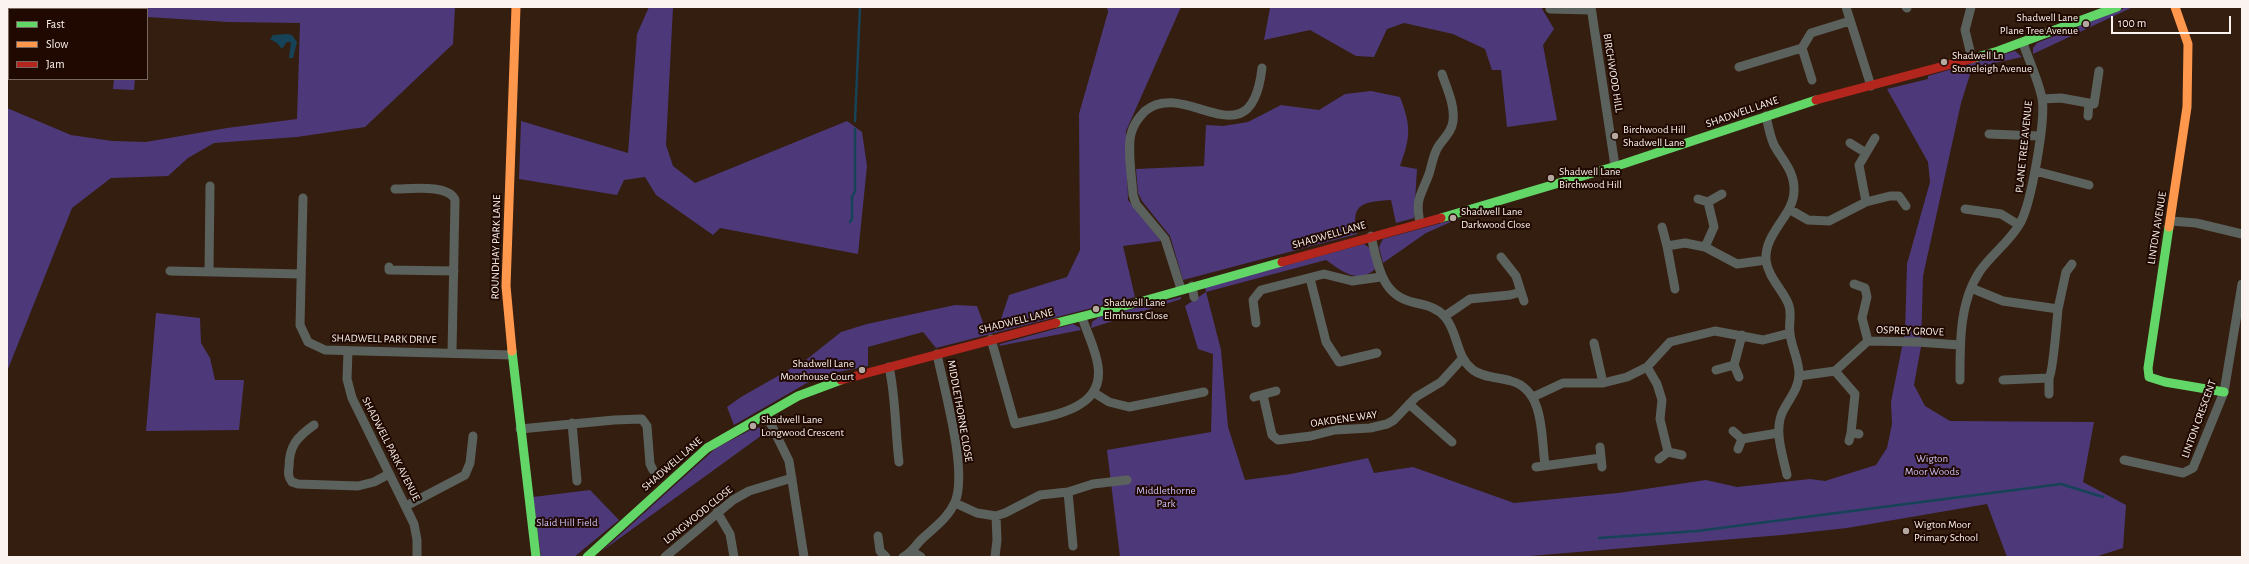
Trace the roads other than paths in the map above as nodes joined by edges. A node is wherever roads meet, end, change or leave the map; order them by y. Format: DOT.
graph roads {
  1 [pos="516,7"];
  2 [pos="1846,7"];
  3 [pos="1971,7"];
  4 [pos="2116,7"];
  5 [pos="2175,7"];
  6 [pos="1550,9"];
  7 [pos="1591,9"];
  8 [pos="1850,21"];
  9 [pos="2023,43"];
  10 [pos="1802,48"];
  11 [pos="1972,59"];
  12 [pos="1739,67"];
  13 [pos="1262,68"];
  14 [pos="2099,71"];
  15 [pos="1442,74"];
  16 [pos="1812,80"];
  17 [pos="1871,86"];
  18 [pos="2042,99"];
  19 [pos="2095,104"];
  20 [pos="1766,116"];
  21 [pos="2088,116"];
  22 [pos="1990,134"];
  23 [pos="2039,136"];
  24 [pos="1875,138"];
  25 [pos="1850,143"];
  26 [pos="1866,153"];
  27 [pos="1615,166"];
  28 [pos="2035,171"];
  29 [pos="2089,185"];
  30 [pos="220,186"];
  31 [pos="395,189"];
  32 [pos="1722,194"];
  33 [pos="303,198"];
  34 [pos="1698,199"];
  35 [pos="1708,202"];
  36 [pos="1866,202"];
  37 [pos="1906,206"];
  38 [pos="1789,209"];
  39 [pos="1965,209"];
  40 [pos="2171,222"];
  41 [pos="1420,224"];
  42 [pos="2019,225"];
  43 [pos="1662,227"];
  44 [pos="2242,234"];
  45 [pos="1371,236"];
  46 [pos="1667,246"];
  47 [pos="1706,247"];
  48 [pos="1501,257"];
  49 [pos="1766,260"];
  50 [pos="2072,264"];
  51 [pos="389,266"];
  52 [pos="170,271"];
  53 [pos="454,271"];
  54 [pos="209,272"];
  55 [pos="301,274"];
  56 [pos="1381,276"];
  57 [pos="1310,278"];
  58 [pos="1854,284"];
  59 [pos="2242,284"];
  60 [pos="1192,286"];
  61 [pos="1971,288"];
  62 [pos="1181,289"];
  63 [pos="1675,289"];
  64 [pos="1194,297"];
  65 [pos="2058,309"];
  66 [pos="1444,316"];
  67 [pos="1082,317"];
  68 [pos="1256,323"];
  69 [pos="1790,333"];
  70 [pos="1742,335"];
  71 [pos="991,339"];
  72 [pos="1868,341"];
  73 [pos="1594,343"];
  74 [pos="1960,345"];
  75 [pos="348,351"];
  76 [pos="452,353"];
  77 [pos="1377,353"];
  78 [pos="512,354"];
  79 [pos="937,354"];
  80 [pos="1462,359"];
  81 [pos="1734,366"];
  82 [pos="888,367"];
  83 [pos="1647,367"];
  84 [pos="1716,370"];
  85 [pos="1834,371"];
  86 [pos="1799,376"];
  87 [pos="1739,377"];
  88 [pos="2049,378"];
  89 [pos="1960,380"];
  90 [pos="2003,380"];
  91 [pos="1604,383"];
  92 [pos="1276,391"];
  93 [pos="1093,392"];
  94 [pos="1204,392"];
  95 [pos="2224,392"];
  96 [pos="2049,394"];
  97 [pos="1263,395"];
  98 [pos="1254,397"];
  99 [pos="1533,397"];
  100 [pos="1409,404"];
  101 [pos="766,414"];
  102 [pos="572,423"];
  103 [pos="314,426"];
  104 [pos="520,428"];
  105 [pos="1732,431"];
  106 [pos="1778,433"];
  107 [pos="473,436"];
  108 [pos="1853,436"];
  109 [pos="1742,439"];
  110 [pos="1452,442"];
  111 [pos="1600,447"];
  112 [pos="1738,449"];
  113 [pos="1668,452"];
  114 [pos="1682,455"];
  115 [pos="1659,459"];
  116 [pos="2124,460"];
  117 [pos="899,462"];
  118 [pos="653,470"];
  119 [pos="389,474"];
  120 [pos="1787,475"];
  121 [pos="792,478"];
  122 [pos="1128,480"];
  123 [pos="577,481"];
  124 [pos="1068,492"];
  125 [pos="955,503"];
  126 [pos="406,506"];
  127 [pos="717,512"];
  128 [pos="996,516"];
  129 [pos="878,536"];
  130 [pos="1073,546"];
  131 [pos="912,551"];
  132 [pos="883,556"];
  133 [pos="417,557"];
  134 [pos="536,557"];
  135 [pos="588,557"];
  136 [pos="665,557"];
  137 [pos="734,557"];
  138 [pos="804,557"];
  139 [pos="904,557"];
  140 [pos="921,557"];
  141 [pos="995,557"];
  1 -- 78 [label="street, ROUNDHAY PARK LANE"];
  2 -- 8 [label="street"];
  3 -- 11 [label="street"];
  4 -- 9 [label="street, SHADWELL LANE"];
  5 -- 40 [label="street, LINTON AVENUE"];
  6 -- 7 [label="street"];
  7 -- 27 [label="street, BIRCHWOOD HILL"];
  8 -- 10 [label="street"];
  8 -- 17 [label="street"];
  9 -- 11 [label="street, SHADWELL LANE"];
  9 -- 18 [label="street, PLANE TREE AVENUE"];
  10 -- 12 [label="street"];
  10 -- 16 [label="street"];
  11 -- 17 [label="street, SHADWELL LANE"];
  13 -- 62 [label="street"];
  14 -- 19 [label="street"];
  15 -- 41 [label="street"];
  17 -- 20 [label="street, SHADWELL LANE"];
  18 -- 19 [label="street"];
  18 -- 23 [label="street, PLANE TREE AVENUE"];
  19 -- 21 [label="street"];
  20 -- 27 [label="street, SHADWELL LANE"];
  20 -- 38 [label="street"];
  22 -- 23 [label="street"];
  23 -- 28 [label="street, PLANE TREE AVENUE"];
  24 -- 26 [label="street"];
  25 -- 26 [label="street"];
  26 -- 36 [label="street"];
  27 -- 41 [label="street, SHADWELL LANE"];
  28 -- 29 [label="street"];
  28 -- 42 [label="street, PLANE TREE AVENUE"];
  30 -- 54 [label="street"];
  31 -- 53 [label="street"];
  32 -- 35 [label="street"];
  33 -- 55 [label="street, SHADWELL PARK DRIVE"];
  34 -- 35 [label="street"];
  35 -- 47 [label="street"];
  36 -- 37 [label="street"];
  36 -- 38 [label="street"];
  38 -- 49 [label="street"];
  39 -- 42 [label="street"];
  40 -- 44 [label="street"];
  40 -- 95 [label="street, LINTON AVENUE"];
  41 -- 45 [label="street, SHADWELL LANE"];
  42 -- 61 [label="street, PLANE TREE AVENUE"];
  43 -- 46 [label="street"];
  45 -- 56 [label="street"];
  45 -- 60 [label="street, SHADWELL LANE"];
  46 -- 47 [label="street"];
  46 -- 63 [label="street"];
  47 -- 49 [label="street"];
  48 -- 66 [label="street"];
  49 -- 69 [label="street"];
  50 -- 65 [label="street"];
  51 -- 53 [label="street"];
  52 -- 54 [label="street"];
  53 -- 76 [label="street"];
  54 -- 55 [label="street"];
  55 -- 75 [label="street, SHADWELL PARK DRIVE"];
  56 -- 57 [label="street"];
  56 -- 66 [label="street"];
  57 -- 68 [label="street"];
  57 -- 77 [label="street"];
  58 -- 72 [label="street"];
  59 -- 95 [label="street, LINTON CRESCENT"];
  60 -- 62 [label="street, SHADWELL LANE"];
  60 -- 64 [label="street"];
  61 -- 65 [label="street"];
  61 -- 74 [label="street, PLANE TREE AVENUE"];
  62 -- 67 [label="street, SHADWELL LANE"];
  65 -- 88 [label="street"];
  66 -- 80 [label="street"];
  67 -- 71 [label="street, SHADWELL LANE"];
  67 -- 93 [label="street"];
  69 -- 70 [label="street"];
  69 -- 86 [label="street"];
  70 -- 81 [label="street"];
  70 -- 83 [label="street"];
  71 -- 79 [label="street, SHADWELL LANE"];
  71 -- 93 [label="street"];
  72 -- 74 [label="street, OSPREY GROVE"];
  72 -- 85 [label="street, OSPREY GROVE"];
  73 -- 91 [label="street"];
  74 -- 89 [label="street, PLANE TREE AVENUE"];
  75 -- 76 [label="street, SHADWELL PARK DRIVE"];
  75 -- 119 [label="street, SHADWELL PARK AVENUE"];
  76 -- 78 [label="street, SHADWELL PARK DRIVE"];
  78 -- 104 [label="street, ROUNDHAY PARK LANE"];
  79 -- 82 [label="street, SHADWELL LANE"];
  79 -- 125 [label="street, MIDDLETHORNE CLOSE"];
  80 -- 99 [label="street"];
  80 -- 100 [label="street, OAKDENE WAY"];
  81 -- 84 [label="street"];
  81 -- 87 [label="street"];
  82 -- 101 [label="street, SHADWELL LANE"];
  82 -- 117 [label="street"];
  83 -- 91 [label="street"];
  83 -- 113 [label="street"];
  85 -- 86 [label="street"];
  85 -- 108 [label="street"];
  86 -- 106 [label="street"];
  88 -- 90 [label="street"];
  88 -- 96 [label="street"];
  91 -- 99 [label="street"];
  92 -- 97 [label="street"];
  93 -- 94 [label="street"];
  95 -- 116 [label="street, LINTON CRESCENT"];
  97 -- 98 [label="street"];
  97 -- 100 [label="street, OAKDENE WAY"];
  99 -- 111 [label="street"];
  100 -- 110 [label="street"];
  101 -- 121 [label="street"];
  101 -- 135 [label="street, SHADWELL LANE"];
  102 -- 104 [label="street"];
  102 -- 118 [label="street"];
  102 -- 123 [label="street"];
  103 -- 119 [label="street"];
  104 -- 134 [label="street, ROUNDHAY PARK LANE"];
  105 -- 109 [label="street"];
  106 -- 109 [label="street"];
  106 -- 120 [label="street"];
  107 -- 126 [label="street"];
  109 -- 112 [label="street"];
  113 -- 114 [label="street"];
  113 -- 115 [label="street"];
  119 -- 126 [label="street, SHADWELL PARK AVENUE"];
  121 -- 127 [label="street, LONGWOOD CLOSE"];
  121 -- 138 [label="street"];
  122 -- 124 [label="street"];
  124 -- 128 [label="street"];
  124 -- 130 [label="street"];
  125 -- 128 [label="street"];
  125 -- 131 [label="street, MIDDLETHORNE CLOSE"];
  126 -- 133 [label="street, SHADWELL PARK AVENUE"];
  127 -- 136 [label="street, LONGWOOD CLOSE"];
  127 -- 137 [label="street"];
  128 -- 141 [label="street"];
  129 -- 132 [label="street"];
  131 -- 139 [label="street, MIDDLETHORNE CLOSE"];
  131 -- 140 [label="street"];
}
